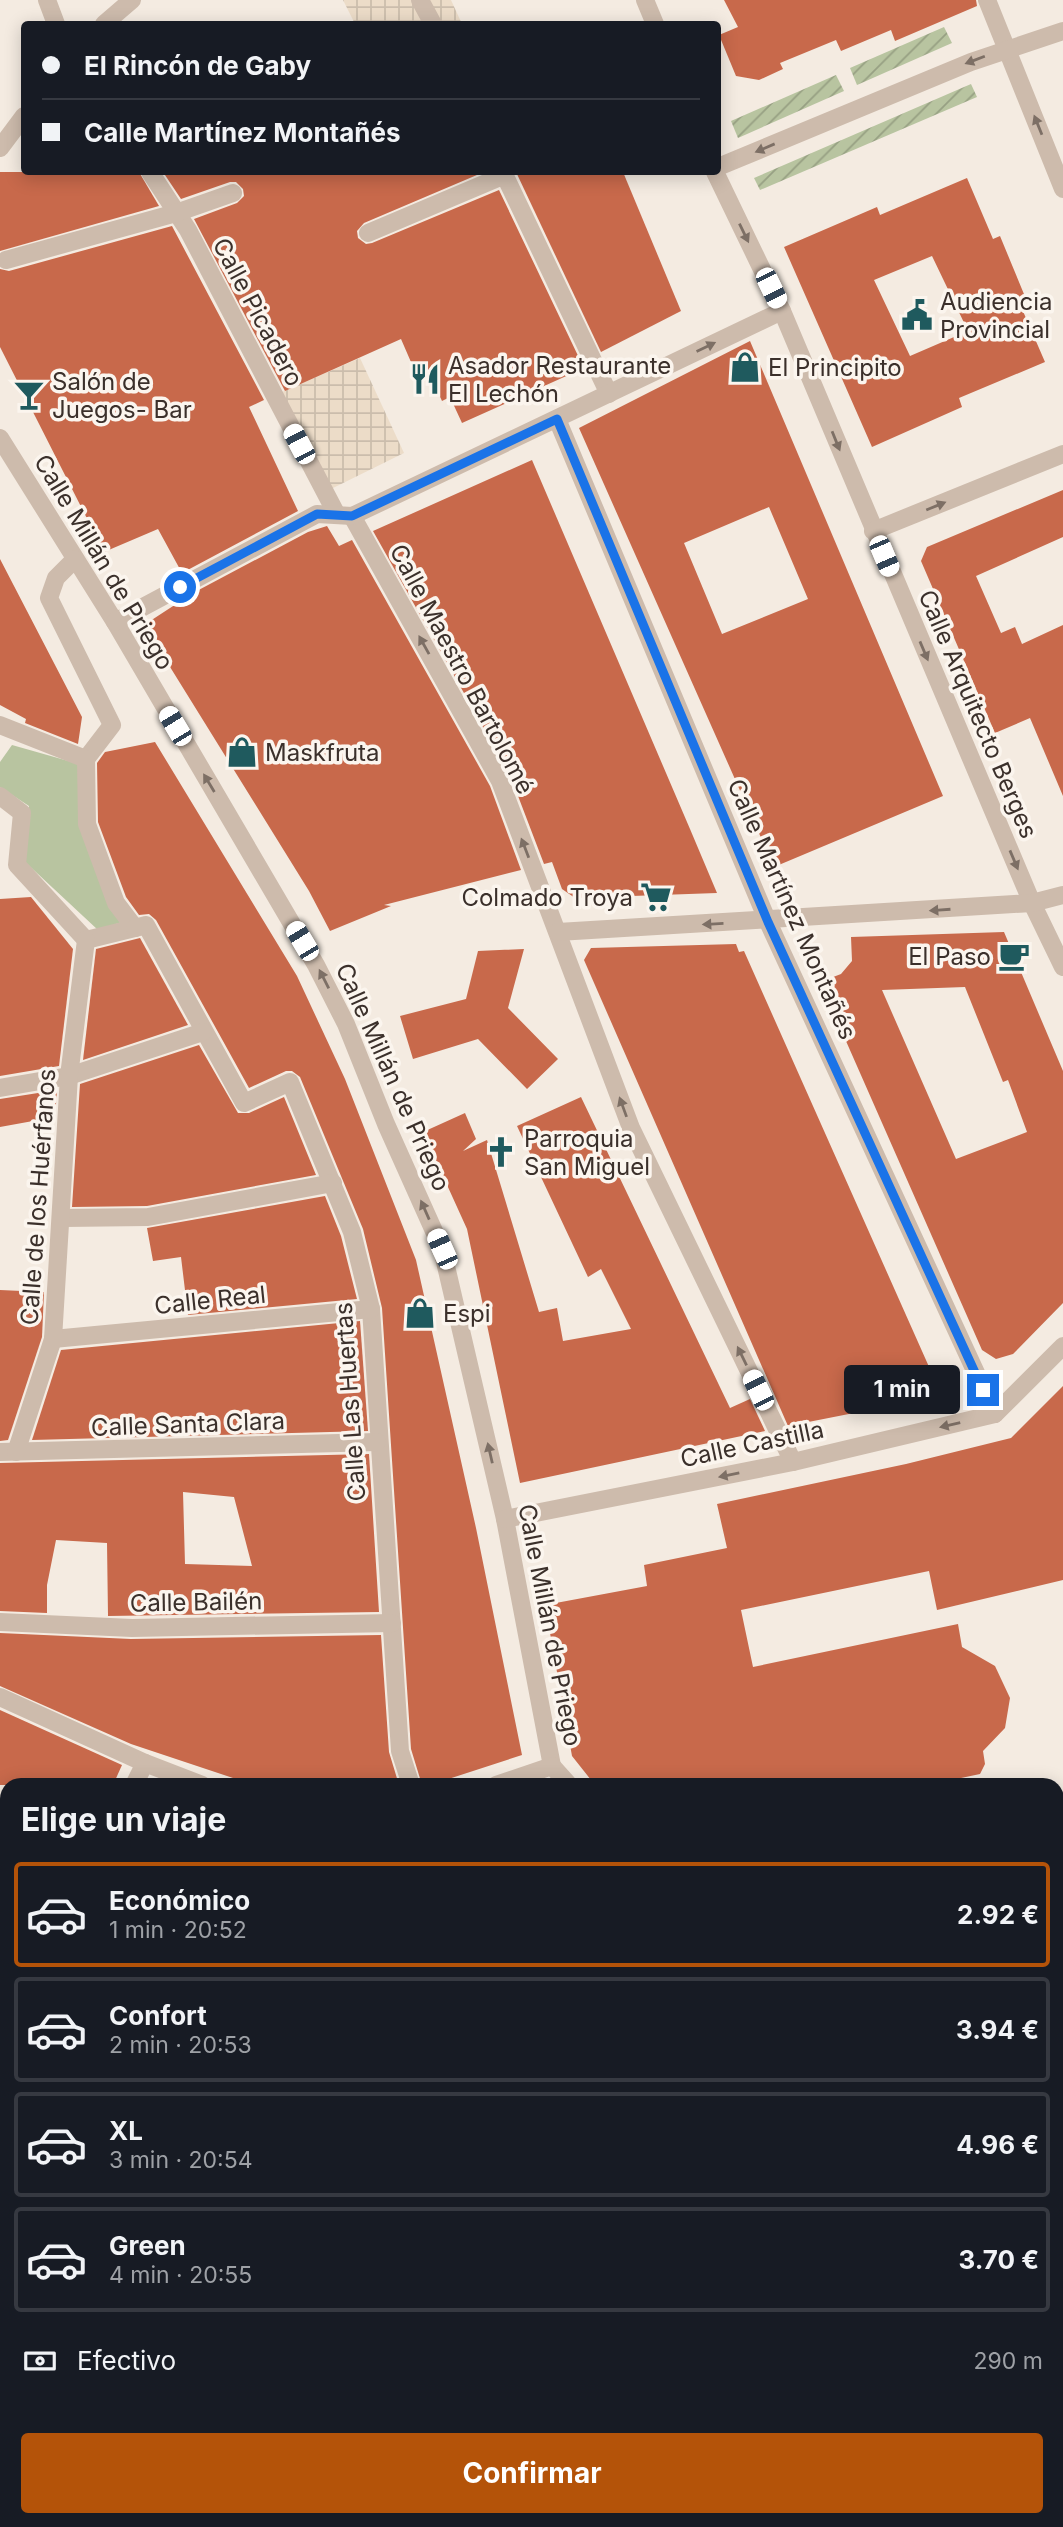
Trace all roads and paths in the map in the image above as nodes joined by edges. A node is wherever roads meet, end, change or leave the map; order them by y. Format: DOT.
graph roads {
  1 [pos="47,0"];
  2 [pos="132,0"];
  3 [pos="420,0"];
  4 [pos="645,0"];
  5 [pos="987,0"];
  6 [pos="55,21"];
  7 [pos="108,21"];
  8 [pos="431,21"];
  9 [pos="654,21"];
  10 [pos="1063,31"];
  11 [pos="1007,48"];
  12 [pos="21,120"];
  13 [pos="0,148"];
  14 [pos="721,167"];
  15 [pos="152,175"];
  16 [pos="499,175"];
  17 [pos="505,175"];
  18 [pos="719,175"];
  19 [pos="1063,189"];
  20 [pos="233,193"];
  21 [pos="176,213"];
  22 [pos="368,233"];
  23 [pos="6,260"];
  24 [pos="782,311"];
  25 [pos="609,394"];
  26 [pos="557,419"];
  27 [pos="0,438"];
  28 [pos="1063,454"];
  29 [pos="344,515"];
  30 [pos="873,531"];
  31 [pos="75,559"];
  32 [pos="115,622"];
  33 [pos="3,733"];
  34 [pos="86,759"];
  35 [pos="0,796"];
  36 [pos="1063,895"];
  37 [pos="1032,903"];
  38 [pos="768,922"];
  39 [pos="135,928"];
  40 [pos="558,932"];
  41 [pos="86,940"];
  42 [pos="1063,967"];
  43 [pos="203,1032"];
  44 [pos="69,1076"];
  45 [pos="0,1088"];
  46 [pos="333,1183"];
  47 [pos="63,1218"];
  48 [pos="371,1308"];
  49 [pos="53,1339"];
  50 [pos="1063,1346"];
  51 [pos="995,1414"];
  52 [pos="377,1442"];
  53 [pos="8,1452"];
  54 [pos="793,1462"];
  55 [pos="505,1520"];
  56 [pos="0,1622"];
  57 [pos="392,1623"];
  58 [pos="0,1697"];
  59 [pos="145,1763"];
  60 [pos="552,1766"];
  61 [pos="138,1778"];
  62 [pos="184,1778"];
  63 [pos="409,1778"];
  64 [pos="517,1778"];
  65 [pos="548,1778"];
  66 [pos="563,1778"];
  1 -- 6 [label="street"];
  2 -- 7 [label="street"];
  3 -- 8 [label="street"];
  4 -- 9 [label="street"];
  5 -- 11 [label="street"];
  10 -- 11 [label="street"];
  11 -- 14 [label="street, one-way"];
  19 -- 11 [label="street, one-way"];
  12 -- 13 [label="street"];
  15 -- 21 [label="street, Calle Picadero"];
  16 -- 22 [label="street"];
  17 -- 25 [label="street"];
  18 -- 24 [label="street, Calle Arquitecto Berges, one-way"];
  20 -- 21 [label="street"];
  21 -- 23 [label="street"];
  21 -- 29 [label="street, Calle Picadero"];
  25 -- 24 [label="street, one-way"];
  24 -- 30 [label="street, Calle Arquitecto Berges, one-way"];
  25 -- 26 [label="street"];
  26 -- 29 [label="street"];
  26 -- 38 [label="street, Calle Martínez Montañés"];
  27 -- 31 [label="street, Calle Millán de Priego"];
  30 -- 28 [label="street, one-way"];
  29 -- 32 [label="street"];
  40 -- 29 [label="street, Calle Maestro Bartolomé, one-way"];
  30 -- 37 [label="street, Calle Arquitecto Berges, one-way"];
  31 -- 32 [label="street, Calle Millán de Priego"];
  31 -- 34 [label="street"];
  55 -- 32 [label="street, Calle Millán de Priego, one-way"];
  33 -- 34 [label="street"];
  34 -- 39 [label="street"];
  35 -- 41 [label="street"];
  36 -- 37 [label="street"];
  37 -- 38 [label="street, one-way"];
  37 -- 42 [label="street, Calle Arquitecto Berges"];
  38 -- 40 [label="street, one-way"];
  38 -- 51 [label="street, Calle Martínez Montañés"];
  39 -- 41 [label="street"];
  39 -- 43 [label="street, Calle Las Huertas"];
  54 -- 40 [label="street, Calle Maestro Bartolomé, one-way"];
  41 -- 44 [label="street, Calle de los Huérfanos"];
  43 -- 44 [label="street"];
  43 -- 46 [label="street, Calle Las Huertas"];
  44 -- 45 [label="street"];
  44 -- 47 [label="street, Calle de los Huérfanos"];
  46 -- 47 [label="street"];
  46 -- 48 [label="street, Calle Las Huertas"];
  47 -- 49 [label="street, Calle de los Huérfanos"];
  48 -- 49 [label="street, Calle Real"];
  48 -- 52 [label="street, Calle Las Huertas"];
  49 -- 53 [label="street, Calle de los Huérfanos"];
  50 -- 51 [label="street"];
  51 -- 54 [label="street, Calle Castilla, one-way"];
  52 -- 53 [label="street, Calle Santa Clara"];
  52 -- 57 [label="street, Calle Las Huertas"];
  54 -- 55 [label="street, Calle Castilla, one-way"];
  55 -- 60 [label="street, Calle Millán de Priego"];
  56 -- 57 [label="street, Calle Bailén"];
  57 -- 63 [label="street, Calle Las Huertas"];
  58 -- 59 [label="street"];
  59 -- 61 [label="street"];
  59 -- 62 [label="street"];
  60 -- 64 [label="street"];
  60 -- 65 [label="street"];
  60 -- 66 [label="street"];
}
